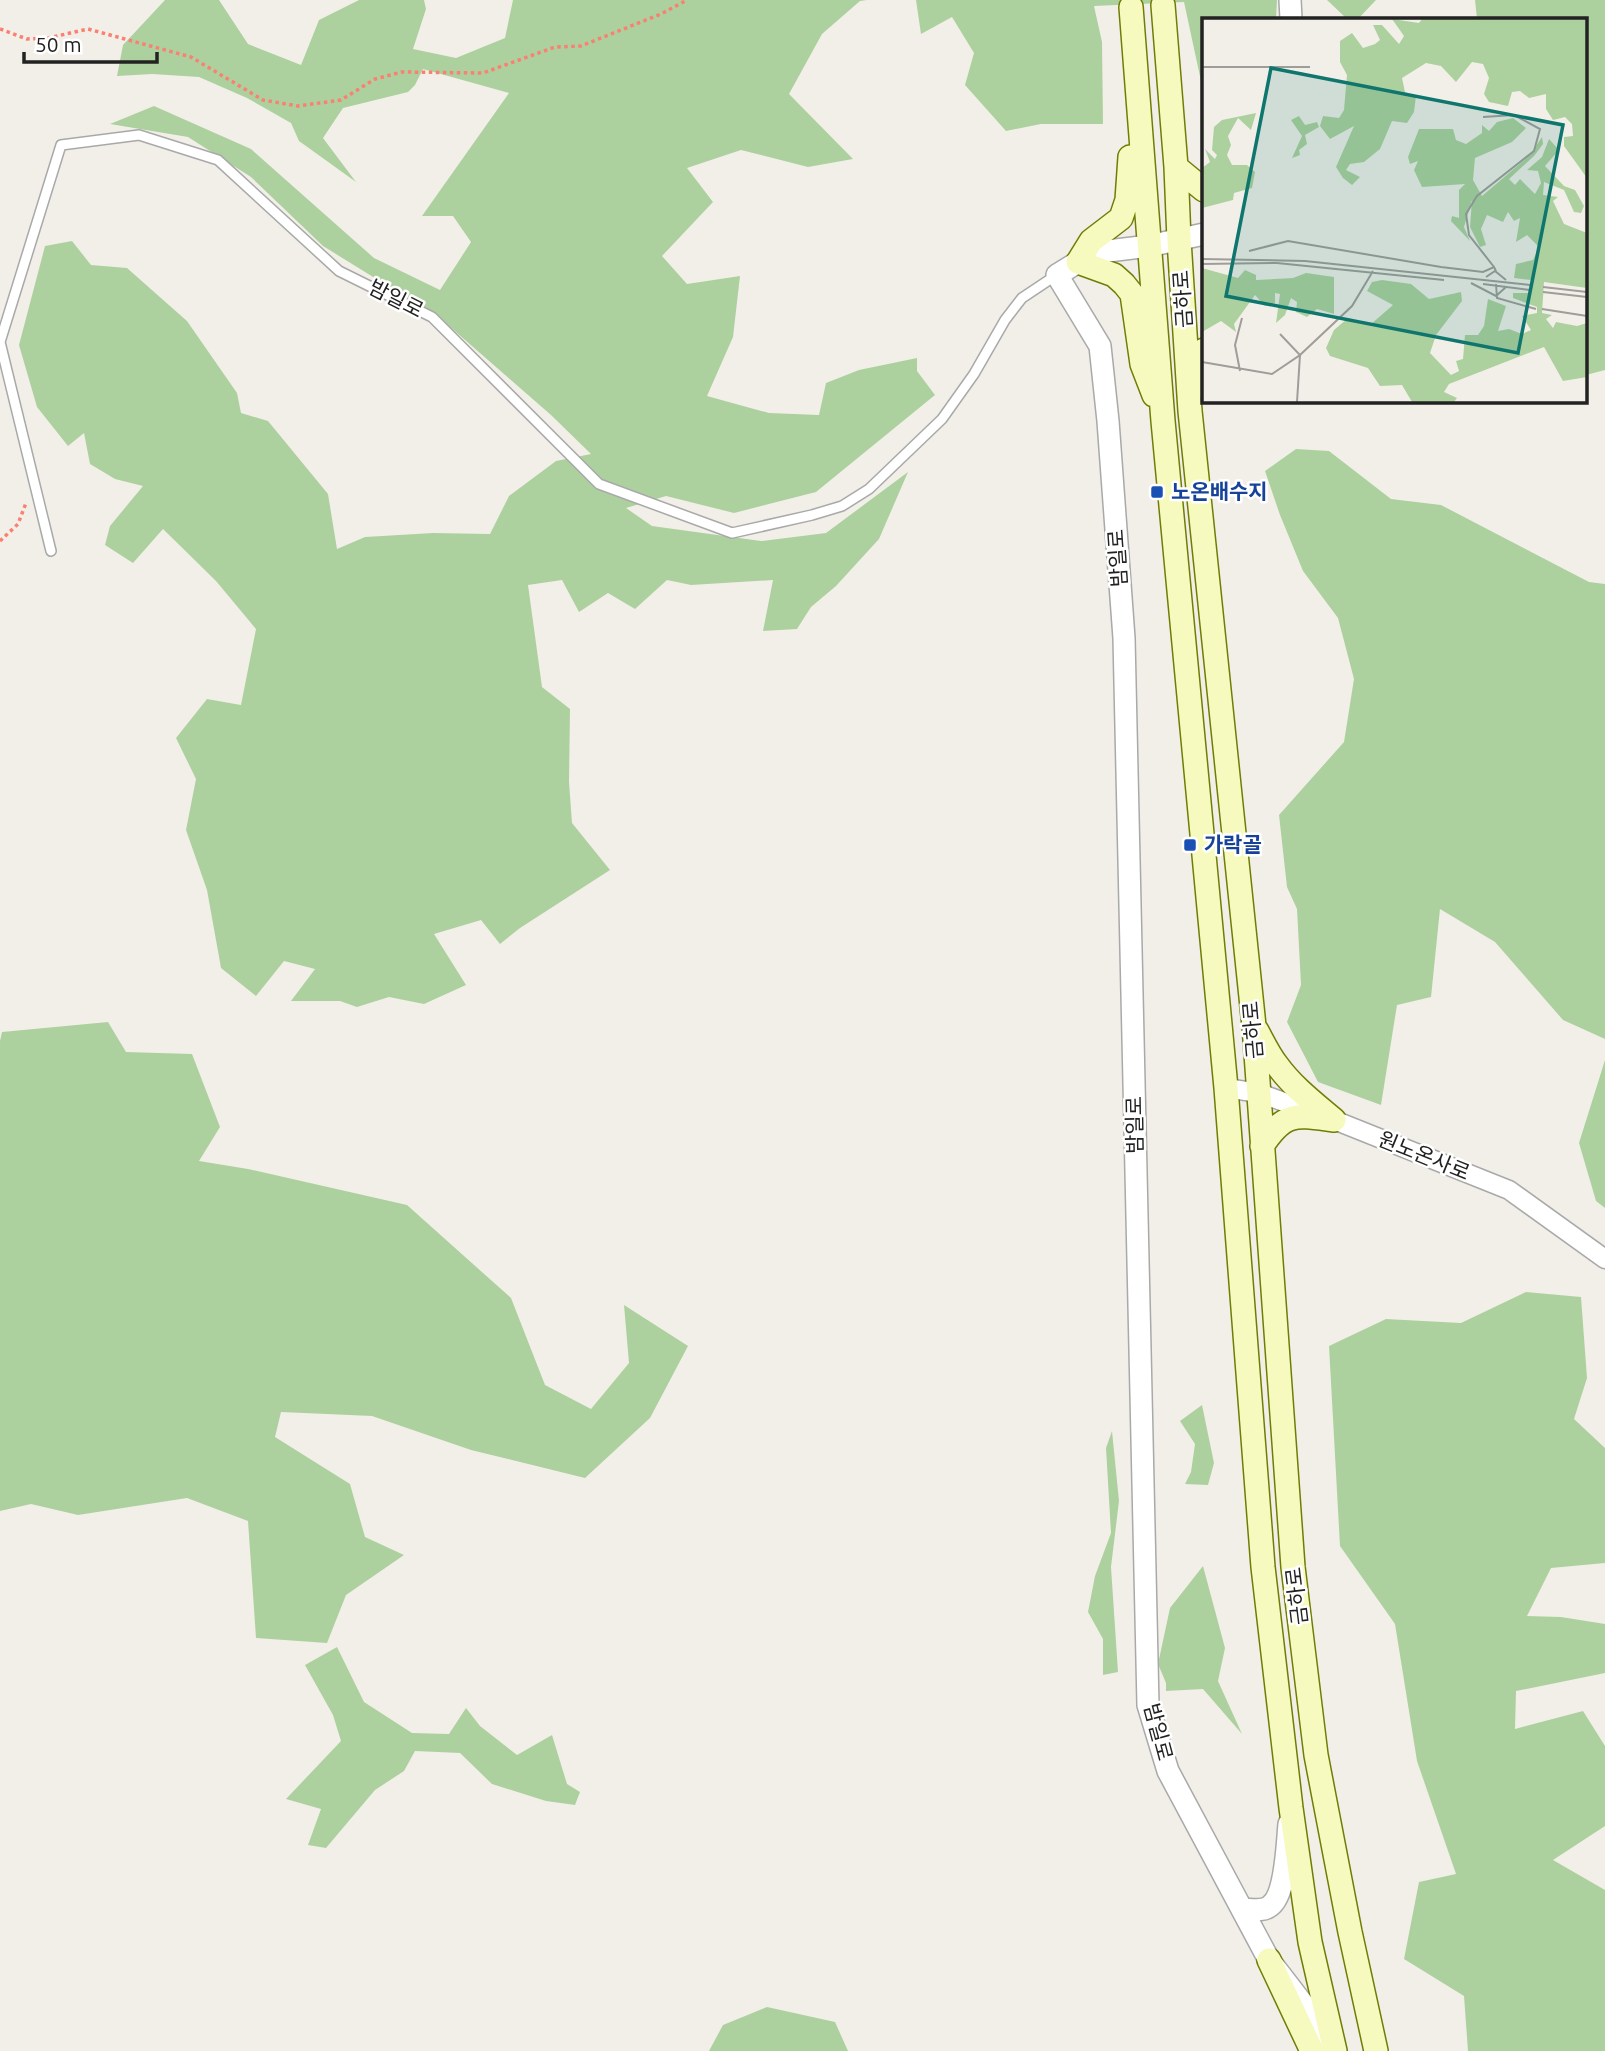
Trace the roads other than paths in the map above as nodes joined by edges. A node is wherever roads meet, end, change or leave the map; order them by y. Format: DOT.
graph roads {
  1 [pos="1290,0"];
  2 [pos="1163,5"];
  3 [pos="1131,7"];
  4 [pos="1292,18"];
  5 [pos="1138,91"];
  6 [pos="1176,167"];
  7 [pos="1202,188"];
  8 [pos="1202,234"];
  9 [pos="1179,240"];
  10 [pos="1149,246"];
  11 [pos="1078,262"];
  12 [pos="1057,275"];
  13 [pos="1202,359"];
  14 [pos="1190,411"];
  15 [pos="1163,421"];
  16 [pos="51,551"];
  17 [pos="1254,1026"];
  18 [pos="1226,1088"];
  19 [pos="1259,1093"];
  20 [pos="1334,1120"];
  21 [pos="1262,1146"];
  22 [pos="1605,1259"];
  23 [pos="1291,1808"];
  24 [pos="1242,1909"];
  25 [pos="1269,1960"];
  26 [pos="1329,2049"];
  27 [pos="1376,2051"];
  1 -- 4 [label="street"];
  2 -- 6 [label="main road, 금하로"];
  3 -- 5 [label="main road, 금하로"];
  5 -- 10 [label="main road, 금하로"];
  5 -- 11 [label="main road"];
  6 -- 7 [label="main road"];
  6 -- 9 [label="main road, 금하로"];
  8 -- 9 [label="street, 밤일로"];
  9 -- 10 [label="street, 밤일로"];
  9 -- 14 [label="main road, 금하로"];
  10 -- 11 [label="street, 밤일로"];
  10 -- 15 [label="main road, 금하로"];
  11 -- 12 [label="street, 밤일로"];
  11 -- 15 [label="main road"];
  12 -- 16 [label="lane, 밤일로"];
  12 -- 24 [label="street, 밤일로"];
  13 -- 14 [label="main road"];
  14 -- 17 [label="main road, 금하로"];
  15 -- 18 [label="main road, 금하로"];
  17 -- 19 [label="main road, 금하로"];
  17 -- 20 [label="main road"];
  18 -- 19 [label="street, 원노온사로"];
  18 -- 23 [label="main road, 금하로"];
  19 -- 20 [label="street, 원노온사로"];
  19 -- 21 [label="main road, 금하로"];
  20 -- 21 [label="main road"];
  20 -- 22 [label="street, 원노온사로"];
  21 -- 27 [label="main road, 금하로"];
  23 -- 24 [label="street"];
  23 -- 26 [label="main road, 금하로"];
  24 -- 25 [label="street, 밤일로"];
  25 -- 26 [label="main road"];
}
